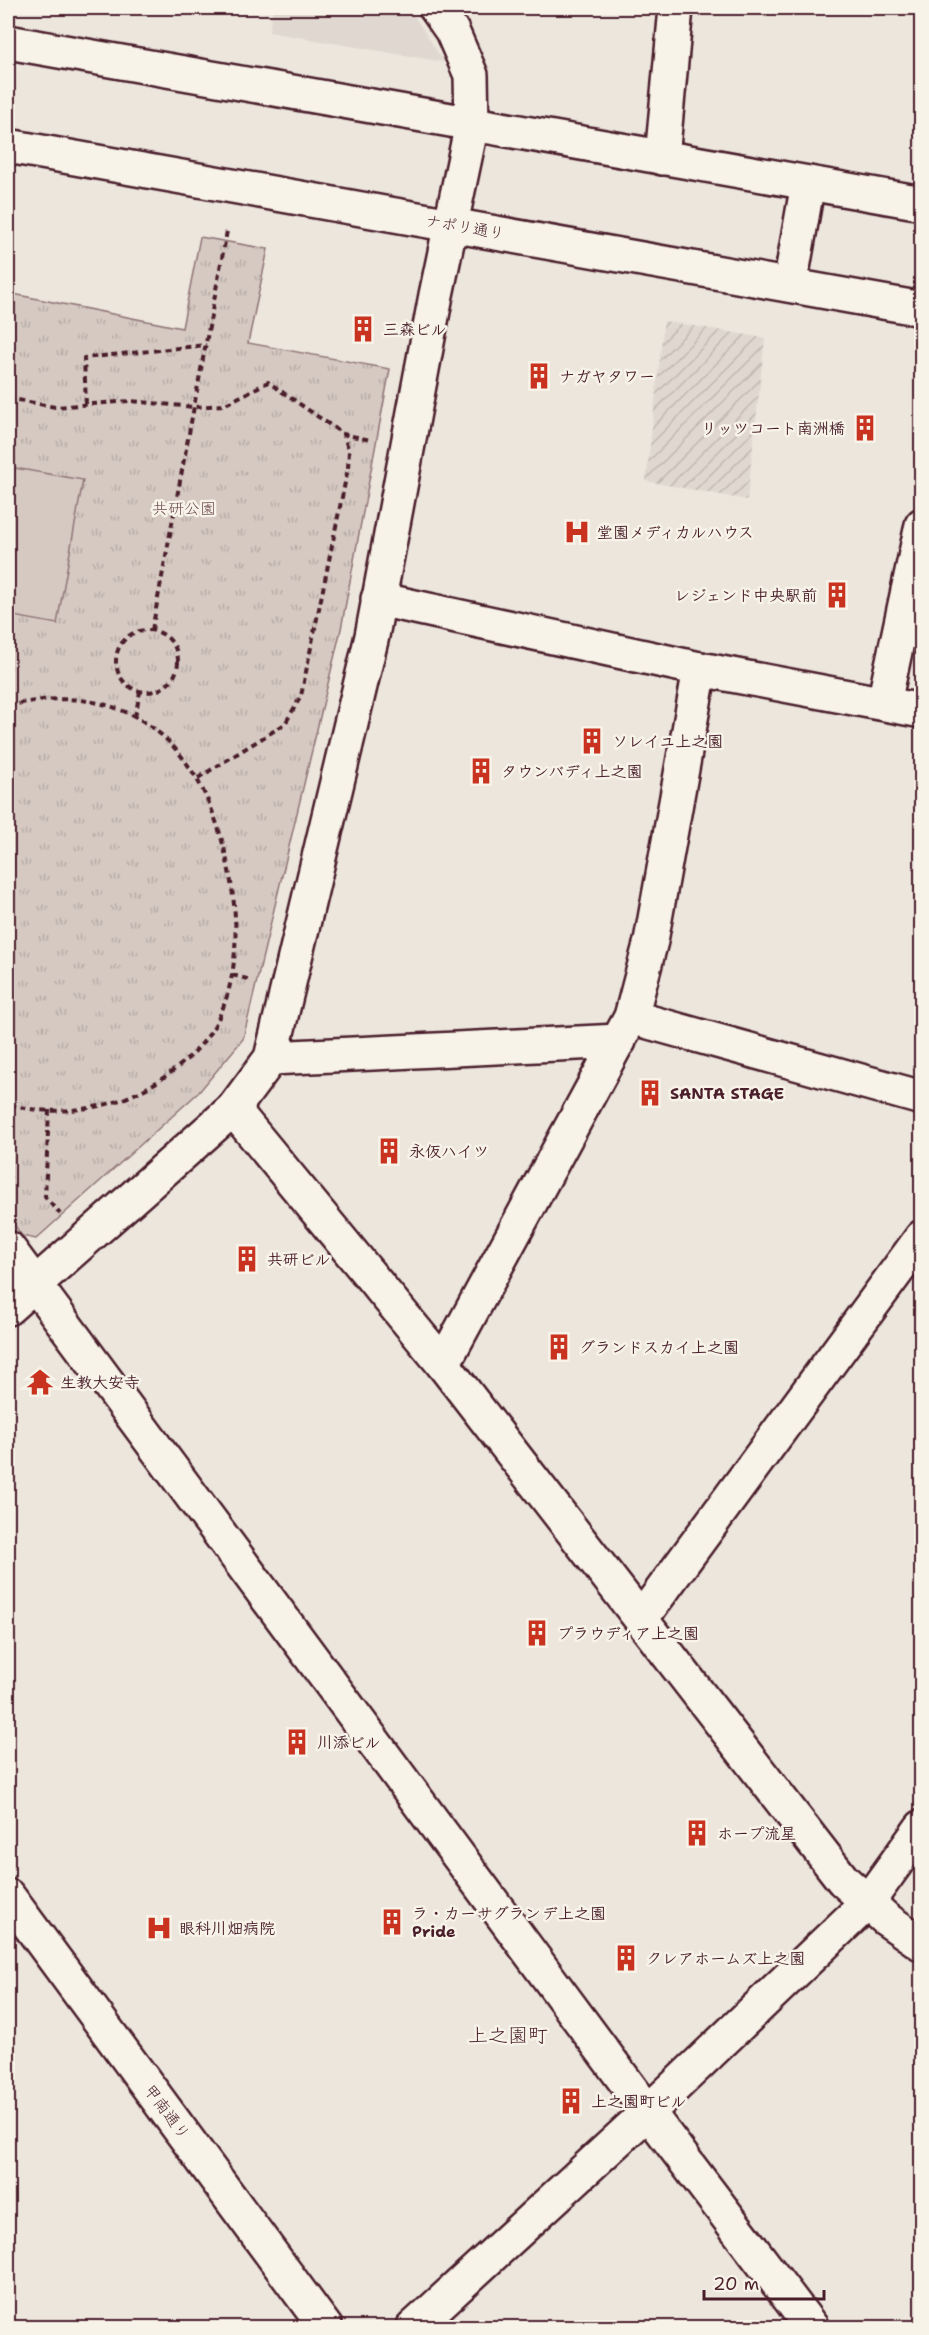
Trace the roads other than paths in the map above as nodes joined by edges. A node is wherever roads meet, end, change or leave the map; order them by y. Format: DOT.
graph roads {
  1 [pos="436,8"];
  2 [pos="676,8"];
  3 [pos="8,42"];
  4 [pos="472,124"];
  5 [pos="8,146"];
  6 [pos="662,158"];
  7 [pos="808,183"];
  8 [pos="921,203"];
  9 [pos="451,225"];
  10 [pos="790,285"];
  11 [pos="921,309"];
  12 [pos="921,525"];
  13 [pos="378,599"];
  14 [pos="700,669"];
  15 [pos="884,703"];
  16 [pos="921,711"];
  17 [pos="625,1029"];
  18 [pos="271,1058"];
  19 [pos="921,1098"];
  20 [pos="233,1109"];
  21 [pos="921,1237"];
  22 [pos="8,1248"];
  23 [pos="34,1286"];
  24 [pos="8,1308"];
  25 [pos="443,1364"];
  26 [pos="641,1618"];
  27 [pos="921,1827"];
  28 [pos="8,1896"];
  29 [pos="867,1903"];
  30 [pos="921,1944"];
  31 [pos="648,2112"];
  32 [pos="326,2328"];
  33 [pos="413,2328"];
  34 [pos="812,2328"];
  1 -- 4 [label="street"];
  2 -- 6 [label="street"];
  3 -- 4 [label="street"];
  4 -- 6 [label="street"];
  4 -- 9 [label="street"];
  5 -- 9 [label="street, ナポリ通り"];
  6 -- 7 [label="street"];
  7 -- 8 [label="street"];
  7 -- 10 [label="street"];
  9 -- 10 [label="street, ナポリ通り"];
  9 -- 13 [label="street"];
  10 -- 11 [label="street, ナポリ通り"];
  12 -- 15 [label="street"];
  13 -- 14 [label="street"];
  13 -- 18 [label="street"];
  14 -- 15 [label="street"];
  14 -- 17 [label="street"];
  15 -- 16 [label="street"];
  17 -- 18 [label="street"];
  17 -- 19 [label="street"];
  17 -- 25 [label="street"];
  18 -- 20 [label="street"];
  20 -- 23 [label="street"];
  20 -- 25 [label="street"];
  21 -- 26 [label="street"];
  22 -- 23 [label="street"];
  23 -- 24 [label="street"];
  23 -- 31 [label="street"];
  25 -- 26 [label="street"];
  26 -- 29 [label="street"];
  27 -- 29 [label="street"];
  28 -- 32 [label="street, 甲南通り"];
  29 -- 30 [label="street"];
  29 -- 31 [label="street"];
  31 -- 33 [label="street"];
  31 -- 34 [label="street"];
}
